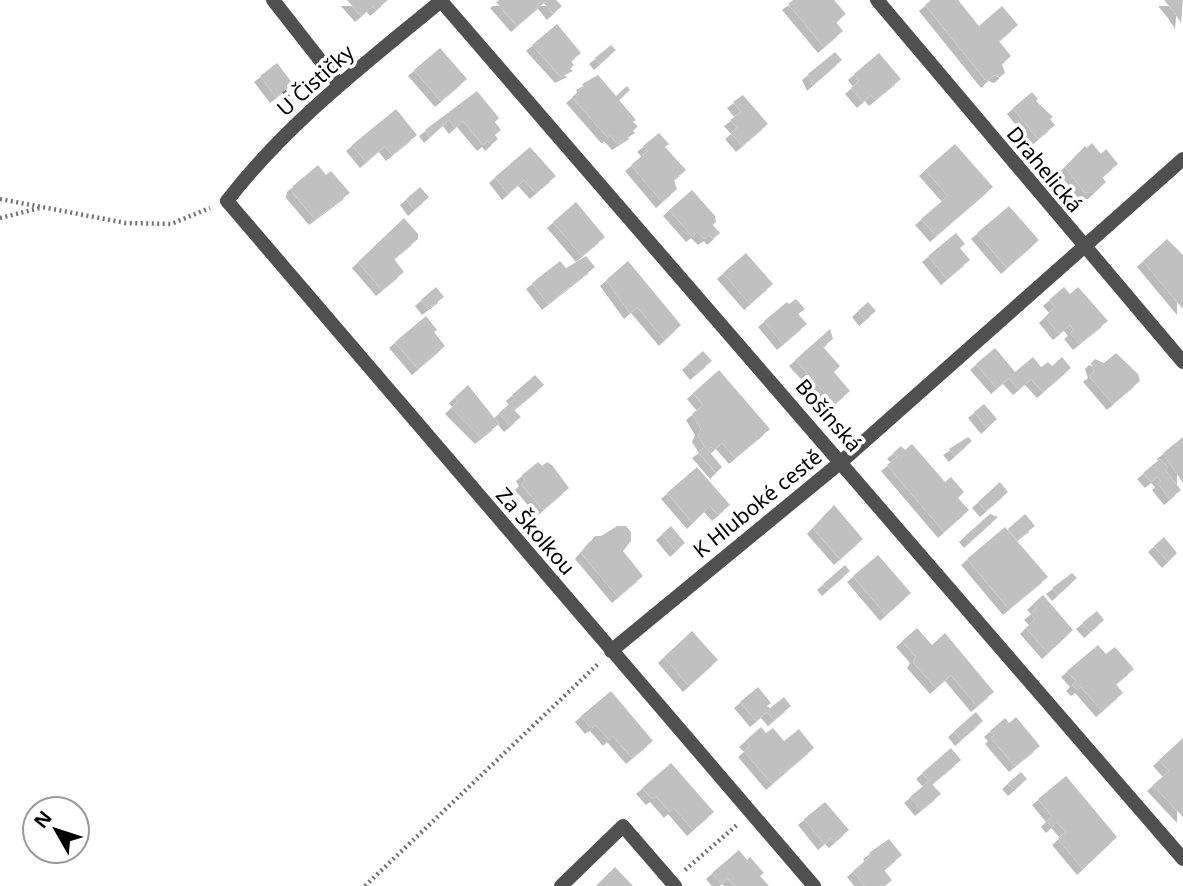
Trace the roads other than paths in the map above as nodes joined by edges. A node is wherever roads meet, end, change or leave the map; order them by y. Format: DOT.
graph roads {
  1 [pos="274,0"];
  2 [pos="442,0"];
  3 [pos="877,0"];
  4 [pos="338,83"];
  5 [pos="1183,159"];
  6 [pos="227,201"];
  7 [pos="1083,247"];
  8 [pos="1183,362"];
  9 [pos="841,461"];
  10 [pos="611,651"];
  11 [pos="1183,859"];
  12 [pos="673,884"];
  13 [pos="561,886"];
  14 [pos="814,886"];
  1 -- 4 [label="street"];
  2 -- 4 [label="street, U Čističky"];
  2 -- 9 [label="street, Bošínská"];
  3 -- 7 [label="street, Drahelická"];
  4 -- 6 [label="street, U Čističky"];
  5 -- 7 [label="street, K Hluboké cestě"];
  6 -- 10 [label="street, Za Školkou"];
  7 -- 8 [label="street, Drahelická"];
  7 -- 9 [label="street, K Hluboké cestě"];
  9 -- 10 [label="street, K Hluboké cestě"];
  9 -- 11 [label="street, Bošínská"];
  10 -- 14 [label="street, Za Školkou"];
  12 -- 13 [label="street"];
}
